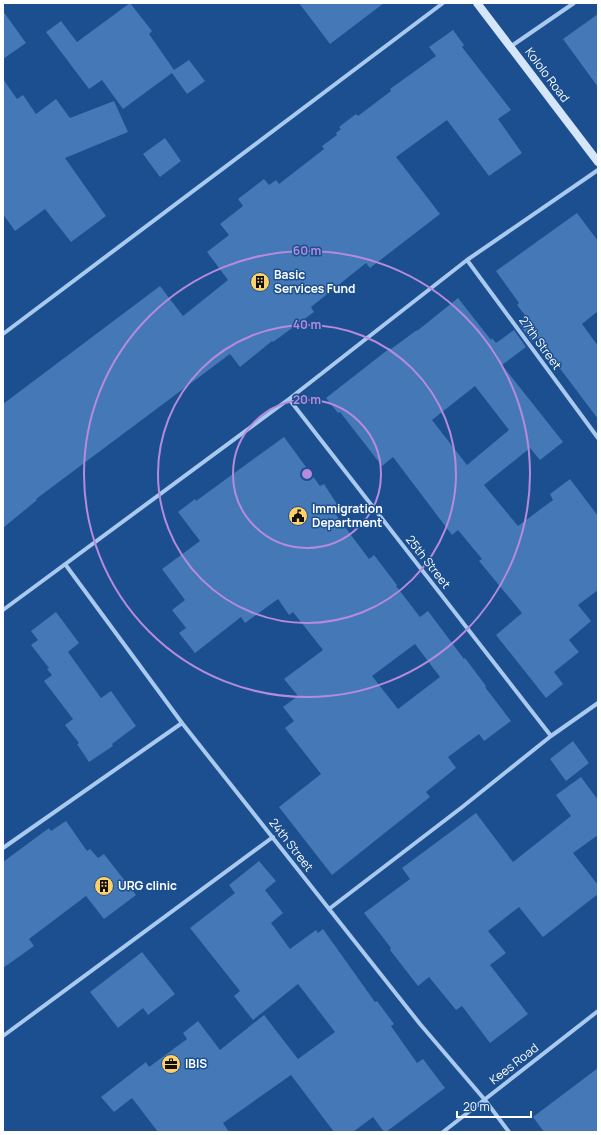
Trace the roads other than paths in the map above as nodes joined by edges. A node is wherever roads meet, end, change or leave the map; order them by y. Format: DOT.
graph roads {
  1 [pos="443,3"];
  2 [pos="477,3"];
  3 [pos="574,3"];
  4 [pos="510,47"];
  5 [pos="598,162"];
  6 [pos="598,170"];
  7 [pos="467,260"];
  8 [pos="3,334"];
  9 [pos="288,399"];
  10 [pos="598,438"];
  11 [pos="65,564"];
  12 [pos="3,610"];
  13 [pos="598,703"];
  14 [pos="182,723"];
  15 [pos="551,736"];
  16 [pos="273,837"];
  17 [pos="3,848"];
  18 [pos="329,909"];
  19 [pos="598,1011"];
  20 [pos="3,1036"];
  21 [pos="485,1100"];
  22 [pos="443,1132"];
  23 [pos="509,1132"];
  1 -- 8 [label="street"];
  2 -- 4 [label="street, Kololo Road"];
  3 -- 4 [label="street"];
  4 -- 5 [label="street, Kololo Road"];
  6 -- 7 [label="street"];
  7 -- 9 [label="street"];
  7 -- 10 [label="street, 27th Street"];
  9 -- 11 [label="street"];
  9 -- 15 [label="street, 25th Street"];
  11 -- 12 [label="street"];
  11 -- 14 [label="street, 24th Street"];
  13 -- 15 [label="street"];
  14 -- 16 [label="street, 24th Street"];
  14 -- 17 [label="street"];
  15 -- 18 [label="street"];
  16 -- 18 [label="street, 24th Street"];
  16 -- 20 [label="street"];
  18 -- 21 [label="street, 24th Street"];
  19 -- 21 [label="street, Kees Road"];
  21 -- 22 [label="street, Kees Road"];
  21 -- 23 [label="street, 24th Street"];
}
